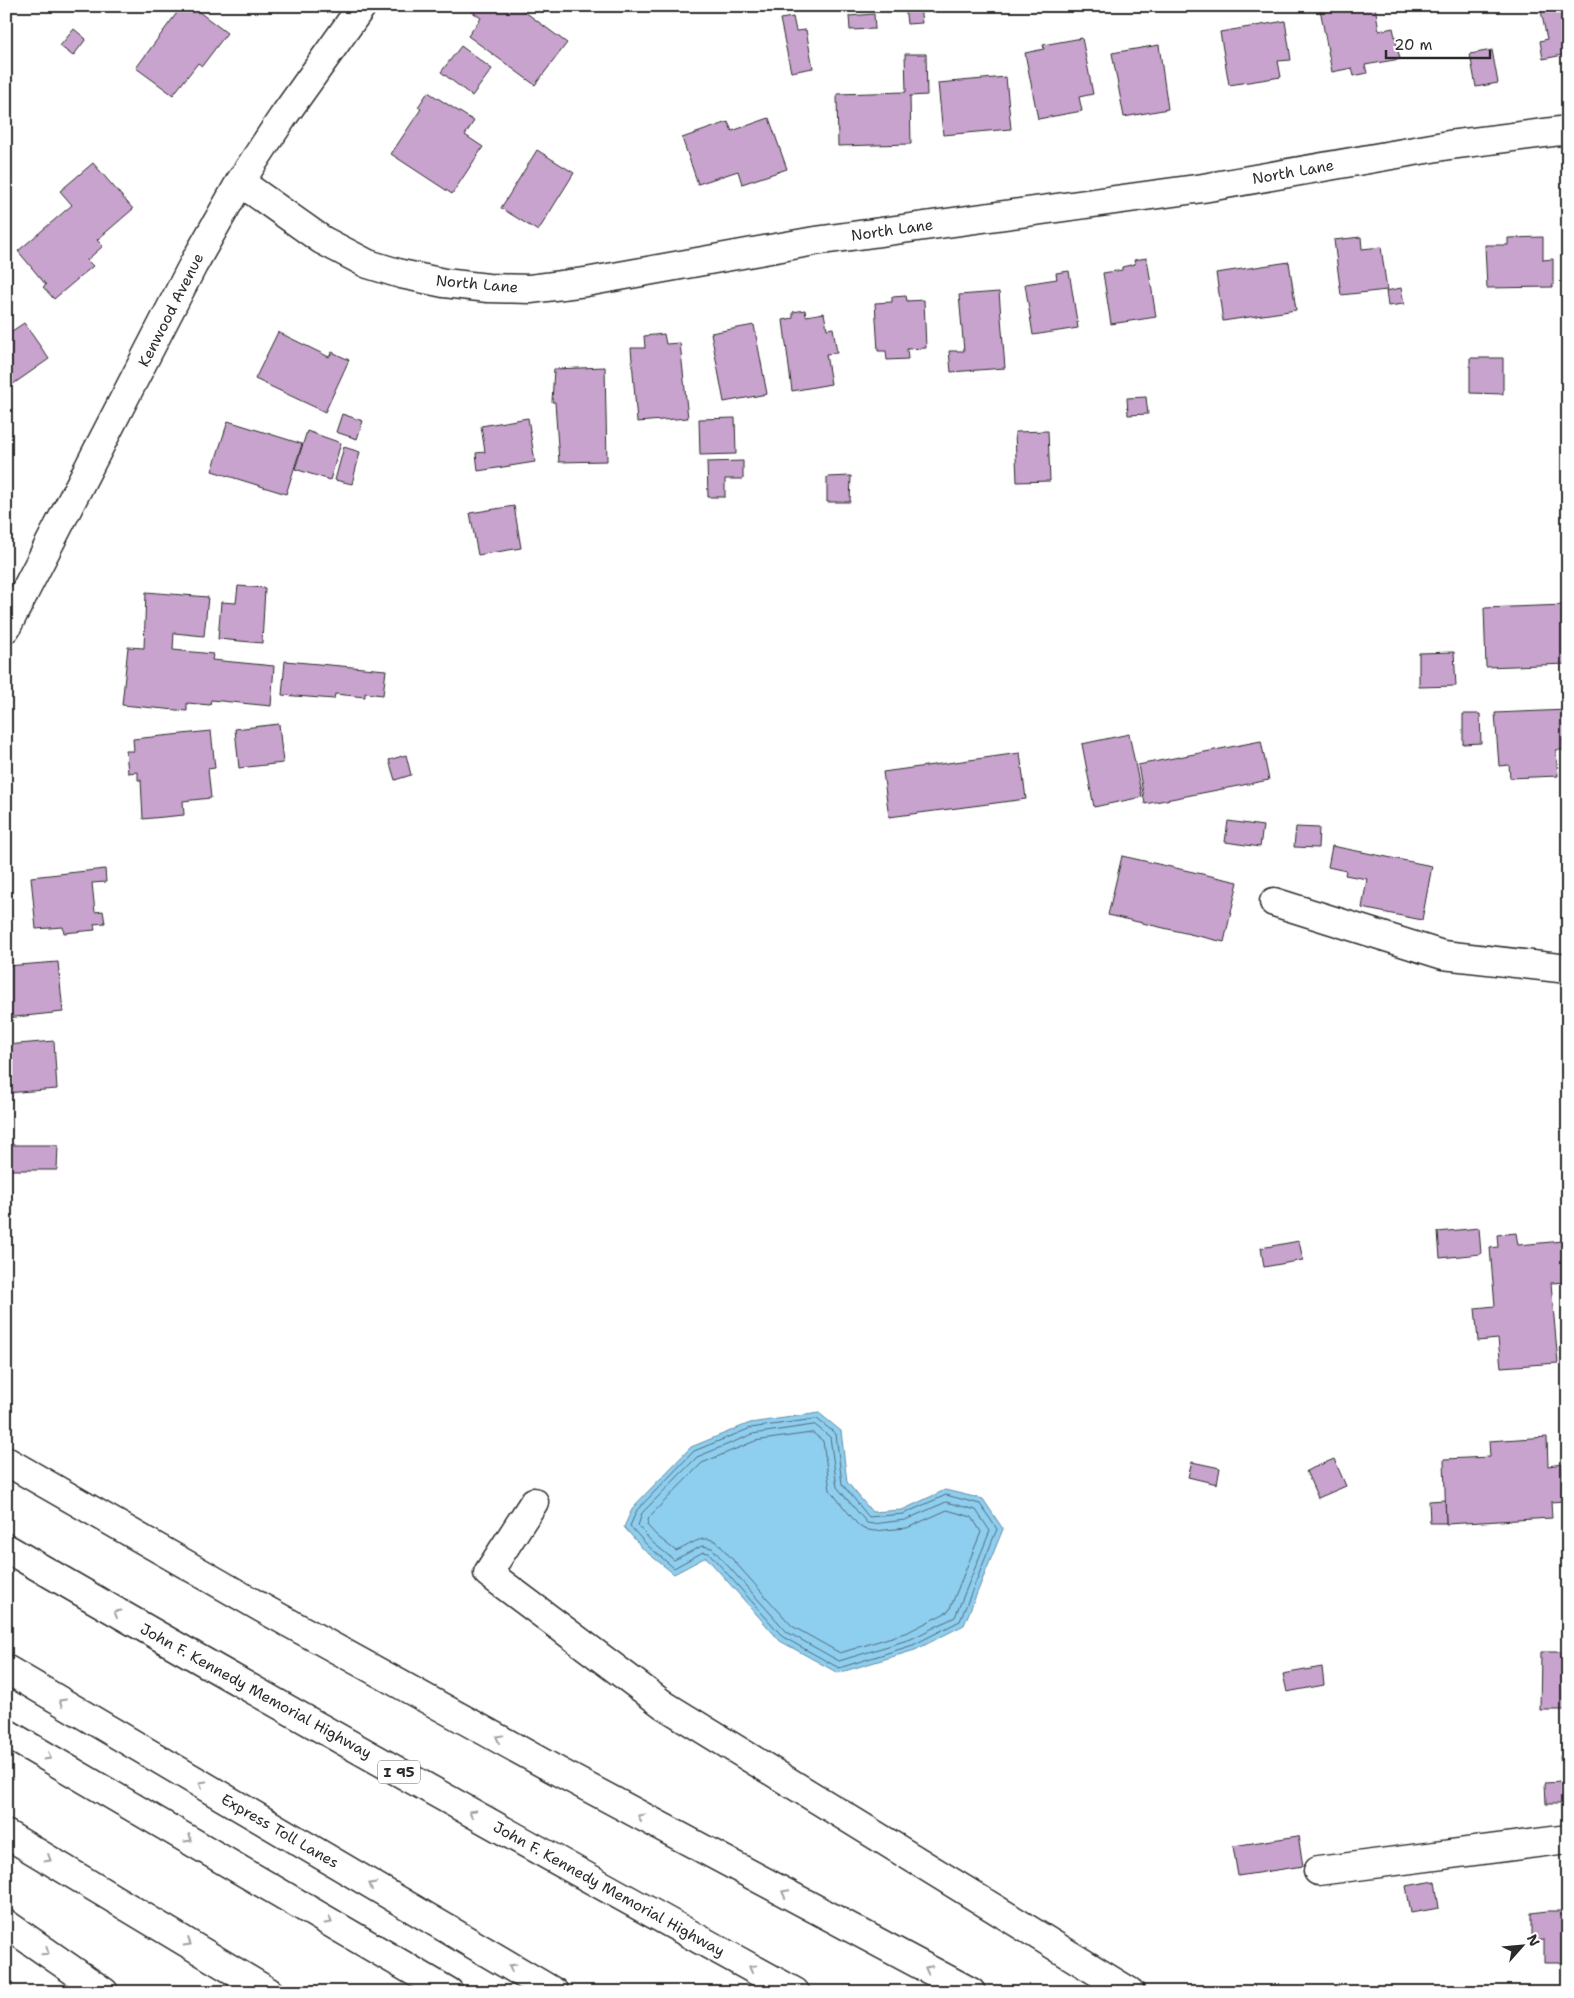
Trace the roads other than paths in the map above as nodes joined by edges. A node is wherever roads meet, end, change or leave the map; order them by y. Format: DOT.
graph roads {
  1 [pos="362,6"];
  2 [pos="1568,130"];
  3 [pos="240,182"];
  4 [pos="6,628"];
  5 [pos="1274,902"];
  6 [pos="1568,969"];
  7 [pos="6,1461"];
  8 [pos="534,1502"];
  9 [pos="6,1548"];
  10 [pos="6,1669"];
  11 [pos="6,1733"];
  12 [pos="6,1834"];
  13 [pos="1568,1839"];
  14 [pos="1318,1871"];
  15 [pos="6,1924"];
  16 [pos="104,1992"];
  17 [pos="269,1992"];
  18 [pos="448,1992"];
  19 [pos="554,1992"];
  20 [pos="795,1992"];
  21 [pos="971,1992"];
  22 [pos="1130,1992"];
  1 -- 3 [label="main road, Kenwood Avenue"];
  2 -- 3 [label="main road, North Lane"];
  3 -- 4 [label="main road, Kenwood Avenue"];
  5 -- 6 [label="main road"];
  21 -- 7 [label="main road, one-way"];
  8 -- 22 [label="main road"];
  20 -- 9 [label="main road, John F. Kennedy Memorial Highway / I 95, one-way"];
  19 -- 10 [label="main road, Express Toll Lanes, one-way"];
  11 -- 18 [label="main road, one-way"];
  12 -- 17 [label="main road, one-way"];
  13 -- 14 [label="main road"];
  15 -- 16 [label="main road, one-way"];
}
